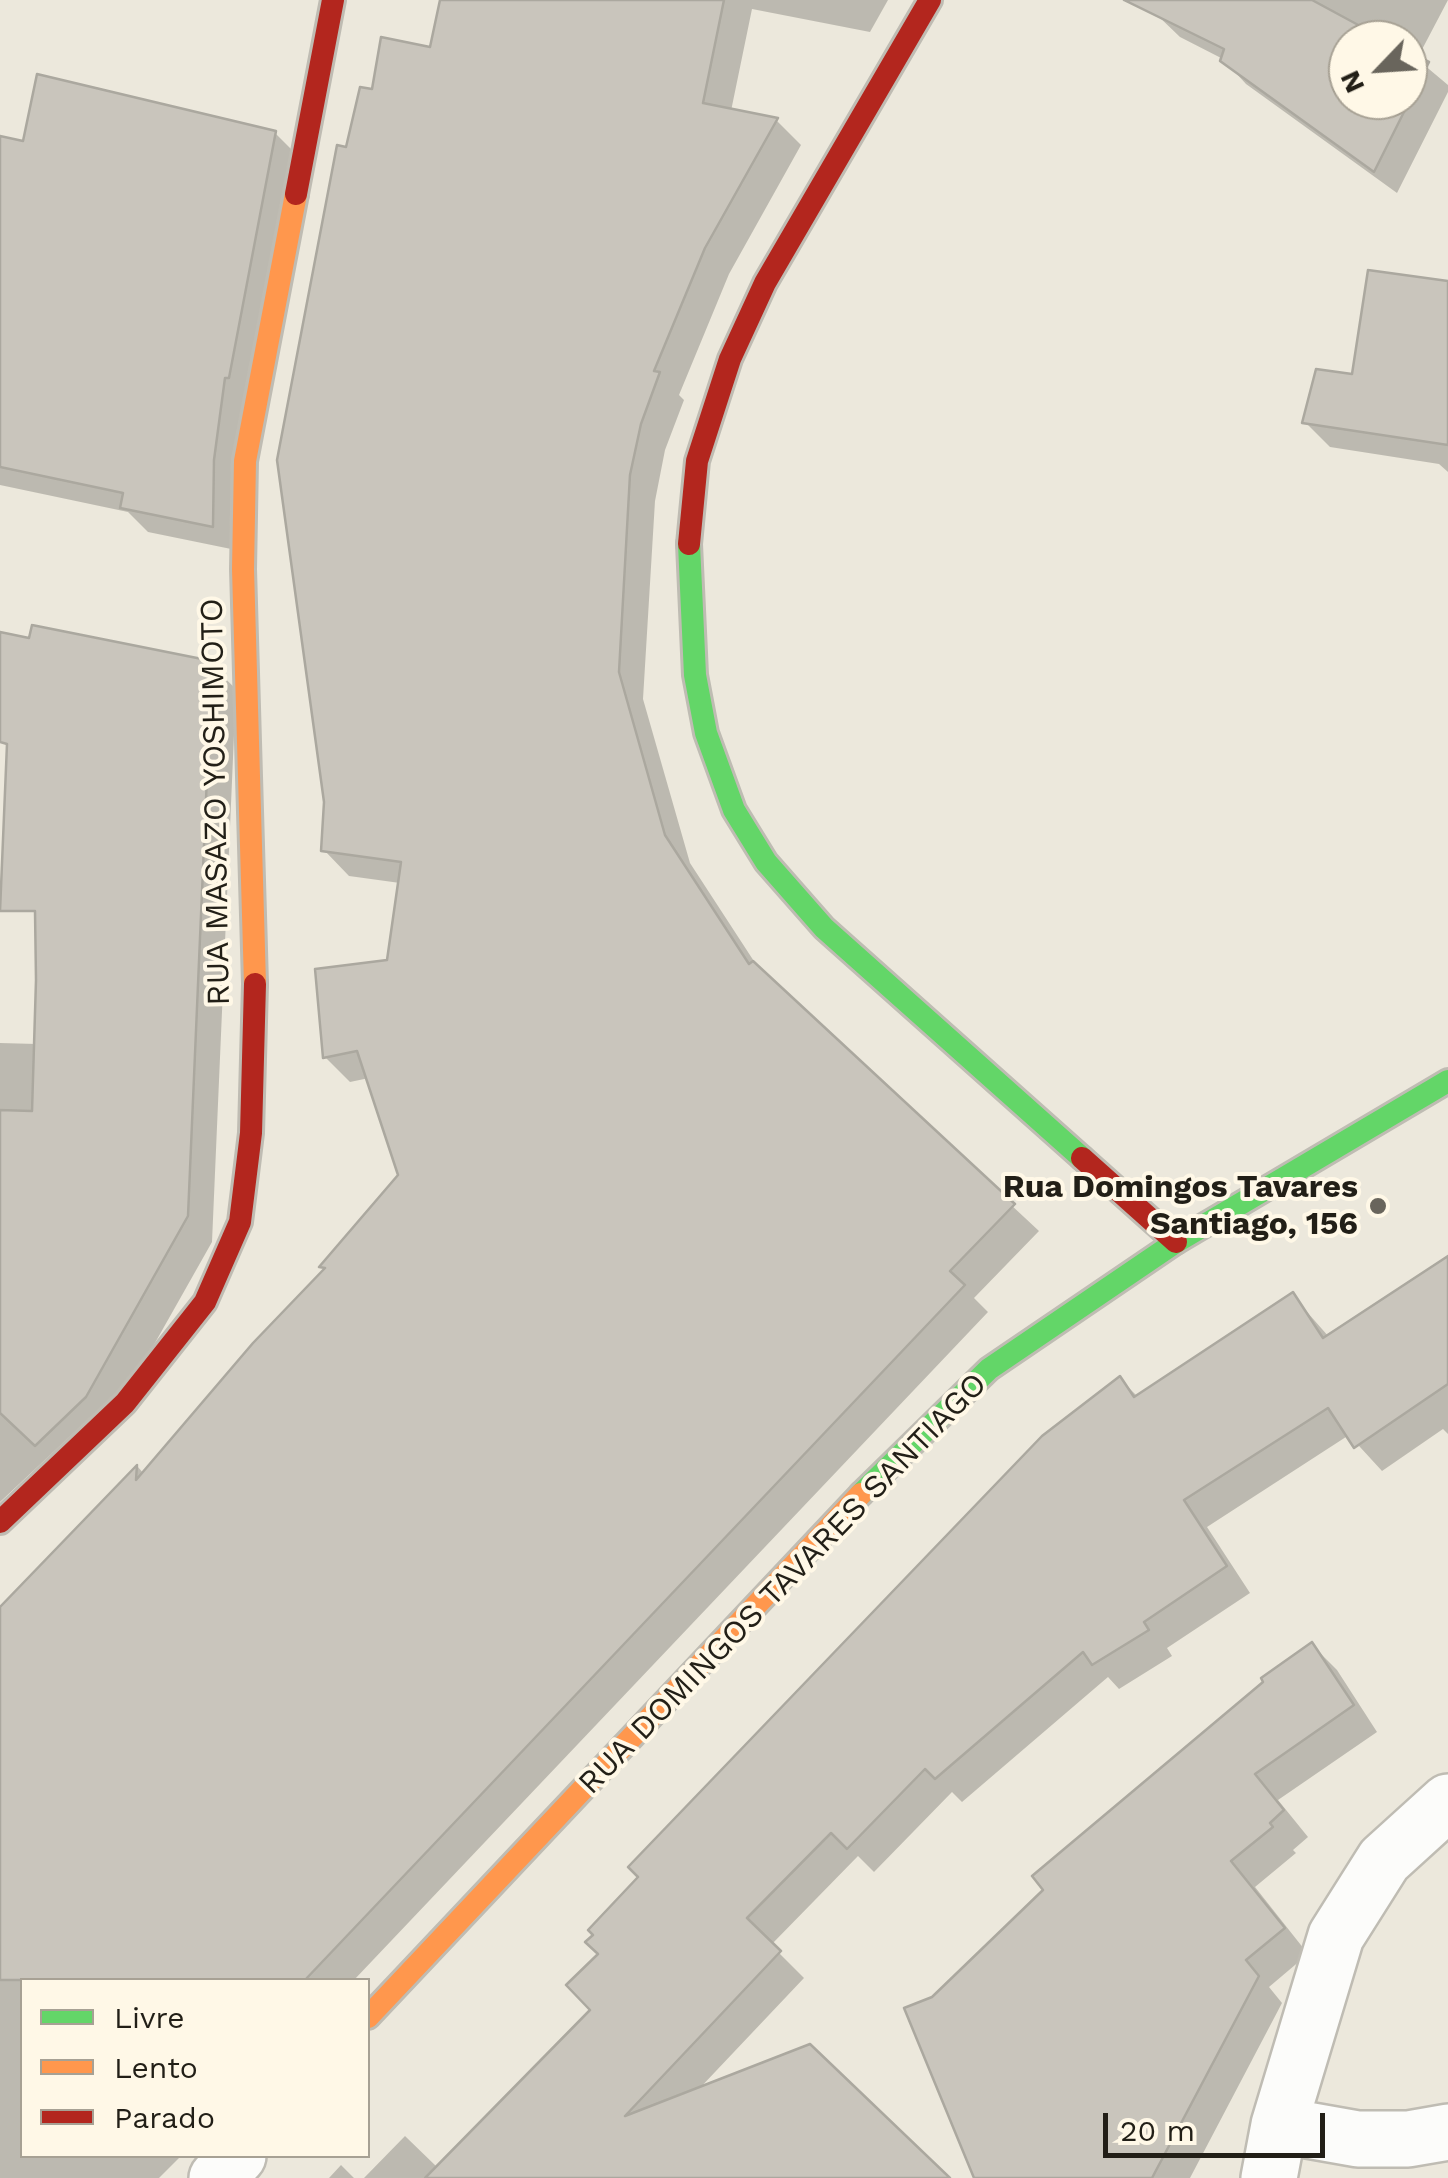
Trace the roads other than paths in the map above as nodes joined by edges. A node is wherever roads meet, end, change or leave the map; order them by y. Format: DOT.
graph roads {
  1 [pos="333,0"];
  2 [pos="930,0"];
  3 [pos="1448,1081"];
  4 [pos="1176,1242"];
  5 [pos="0,1522"];
  6 [pos="1448,1802"];
  7 [pos="370,2015"];
  8 [pos="1279,2125"];
  9 [pos="1448,2132"];
  10 [pos="236,2158"];
  11 [pos="217,2178"];
  12 [pos="1269,2178"];
  1 -- 5 [label="street, RUA MASAZO YOSHIMOTO"];
  2 -- 4 [label="street"];
  3 -- 4 [label="street, RUA DOMINGOS TAVARES SANTIAGO"];
  4 -- 7 [label="street, RUA DOMINGOS TAVARES SANTIAGO"];
  6 -- 8 [label="street"];
  8 -- 9 [label="street"];
  8 -- 12 [label="street"];
  10 -- 11 [label="street"];
}
